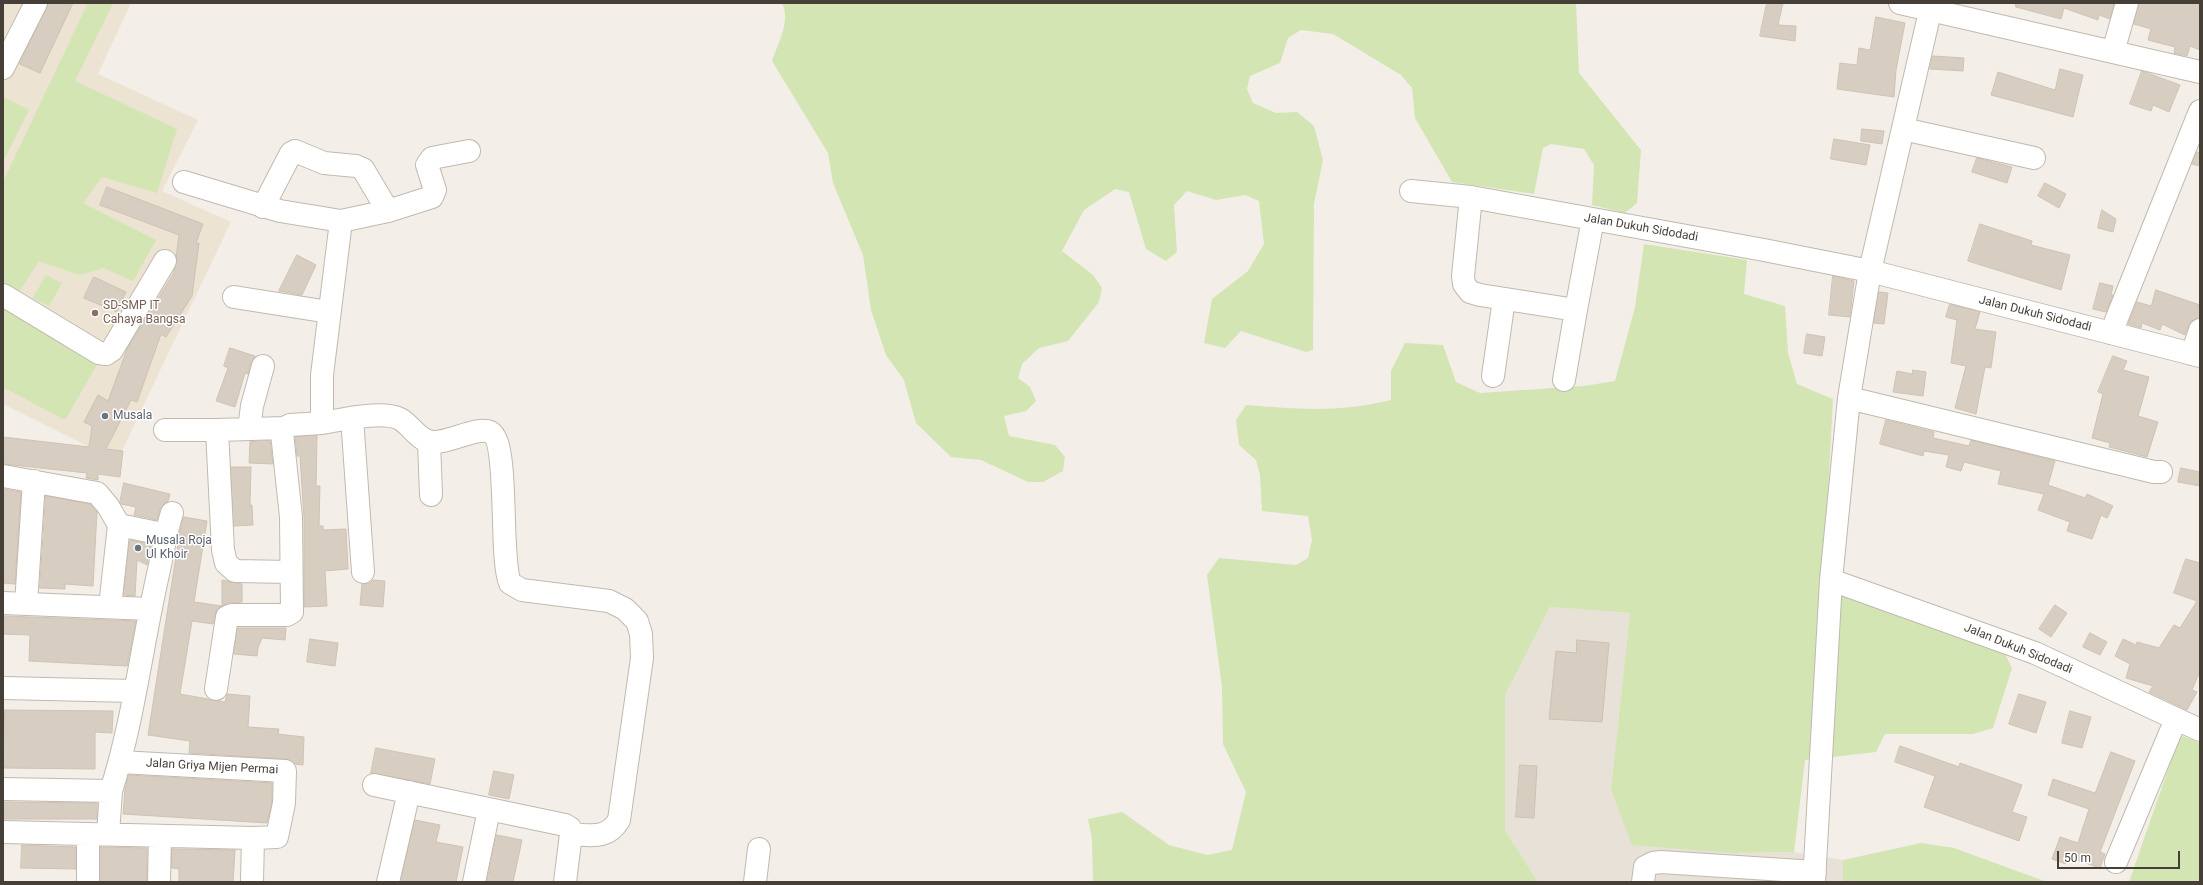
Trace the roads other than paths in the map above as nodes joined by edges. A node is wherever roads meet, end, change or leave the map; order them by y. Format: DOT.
graph roads {
  1 [pos="36,3"];
  2 [pos="1900,3"];
  3 [pos="2127,3"];
  4 [pos="1931,6"];
  5 [pos="2113,52"];
  6 [pos="3,68"];
  7 [pos="2200,72"];
  8 [pos="2200,111"];
  9 [pos="1903,129"];
  10 [pos="469,151"];
  11 [pos="2034,158"];
  12 [pos="184,182"];
  13 [pos="1411,191"];
  14 [pos="1471,197"];
  15 [pos="264,207"];
  16 [pos="388,211"];
  17 [pos="1593,219"];
  18 [pos="341,221"];
  19 [pos="165,260"];
  20 [pos="1870,271"];
  21 [pos="3,295"];
  22 [pos="234,297"];
  23 [pos="1504,299"];
  24 [pos="1576,310"];
  25 [pos="329,312"];
  26 [pos="2200,330"];
  27 [pos="2111,333"];
  28 [pos="2196,355"];
  29 [pos="263,366"];
  30 [pos="1493,376"];
  31 [pos="1564,380"];
  32 [pos="1849,398"];
  33 [pos="352,418"];
  34 [pos="322,423"];
  35 [pos="284,428"];
  36 [pos="249,429"];
  37 [pos="165,430"];
  38 [pos="217,430"];
  39 [pos="430,441"];
  40 [pos="2162,472"];
  41 [pos="3,476"];
  42 [pos="34,480"];
  43 [pos="431,496"];
  44 [pos="172,513"];
  45 [pos="119,525"];
  46 [pos="167,535"];
  47 [pos="292,572"];
  48 [pos="363,572"];
  49 [pos="1831,580"];
  50 [pos="3,603"];
  51 [pos="26,604"];
  52 [pos="110,607"];
  53 [pos="150,609"];
  54 [pos="3,688"];
  55 [pos="216,689"];
  56 [pos="134,696"];
  57 [pos="3,698"];
  58 [pos="2176,719"];
  59 [pos="2200,730"];
  60 [pos="120,762"];
  61 [pos="374,785"];
  62 [pos="3,789"];
  63 [pos="111,791"];
  64 [pos="409,792"];
  65 [pos="489,810"];
  66 [pos="3,832"];
  67 [pos="98,834"];
  68 [pos="571,834"];
  69 [pos="160,836"];
  70 [pos="253,838"];
  71 [pos="759,849"];
  72 [pos="2116,862"];
  73 [pos="1814,877"];
  74 [pos="88,882"];
  75 [pos="159,882"];
  76 [pos="252,882"];
  77 [pos="388,882"];
  78 [pos="474,882"];
  79 [pos="565,882"];
  80 [pos="755,882"];
  81 [pos="1643,882"];
  1 -- 6 [label="street"];
  2 -- 4 [label="street"];
  3 -- 5 [label="street"];
  4 -- 5 [label="street"];
  4 -- 9 [label="street"];
  5 -- 7 [label="street"];
  8 -- 27 [label="street"];
  9 -- 11 [label="street"];
  9 -- 20 [label="street"];
  10 -- 16 [label="street"];
  12 -- 15 [label="street"];
  13 -- 14 [label="street, Jalan Dukuh Sidodadi"];
  14 -- 17 [label="street, Jalan Dukuh Sidodadi"];
  14 -- 23 [label="street"];
  15 -- 16 [label="street"];
  15 -- 18 [label="street"];
  16 -- 18 [label="street"];
  17 -- 20 [label="street, Jalan Dukuh Sidodadi"];
  17 -- 24 [label="street"];
  18 -- 25 [label="street"];
  19 -- 21 [label="street"];
  20 -- 27 [label="street, Jalan Dukuh Sidodadi"];
  20 -- 32 [label="street"];
  22 -- 25 [label="street"];
  23 -- 24 [label="street"];
  23 -- 30 [label="street"];
  24 -- 31 [label="street"];
  25 -- 34 [label="street"];
  26 -- 28 [label="street"];
  27 -- 28 [label="street, Jalan Dukuh Sidodadi"];
  29 -- 36 [label="street"];
  32 -- 40 [label="street"];
  32 -- 49 [label="street"];
  33 -- 34 [label="street"];
  33 -- 39 [label="street"];
  33 -- 48 [label="street"];
  34 -- 35 [label="street"];
  35 -- 36 [label="street"];
  35 -- 47 [label="street"];
  36 -- 38 [label="street"];
  37 -- 38 [label="street"];
  38 -- 47 [label="street"];
  39 -- 43 [label="street"];
  39 -- 68 [label="street"];
  41 -- 42 [label="street"];
  42 -- 45 [label="street"];
  42 -- 51 [label="street"];
  44 -- 46 [label="street"];
  45 -- 46 [label="street"];
  45 -- 52 [label="street"];
  46 -- 53 [label="street"];
  47 -- 55 [label="street"];
  49 -- 58 [label="street, Jalan Dukuh Sidodadi"];
  49 -- 73 [label="street"];
  50 -- 51 [label="street"];
  51 -- 52 [label="street"];
  52 -- 53 [label="street"];
  53 -- 56 [label="street"];
  54 -- 56 [label="street"];
  56 -- 57 [label="street"];
  56 -- 60 [label="street"];
  58 -- 59 [label="street, Jalan Dukuh Sidodadi"];
  58 -- 72 [label="street"];
  60 -- 63 [label="street"];
  60 -- 70 [label="street, Jalan Griya Mijen Permai"];
  61 -- 64 [label="street"];
  62 -- 63 [label="street"];
  63 -- 67 [label="street"];
  64 -- 65 [label="street"];
  64 -- 77 [label="street"];
  65 -- 68 [label="street"];
  65 -- 78 [label="street"];
  66 -- 67 [label="street, Jalan Griya Mijen Permai"];
  67 -- 69 [label="street, Jalan Griya Mijen Permai"];
  67 -- 74 [label="street"];
  68 -- 79 [label="street"];
  69 -- 70 [label="street, Jalan Griya Mijen Permai"];
  69 -- 75 [label="street"];
  70 -- 76 [label="street"];
  71 -- 80 [label="street"];
  73 -- 81 [label="street"];
}
